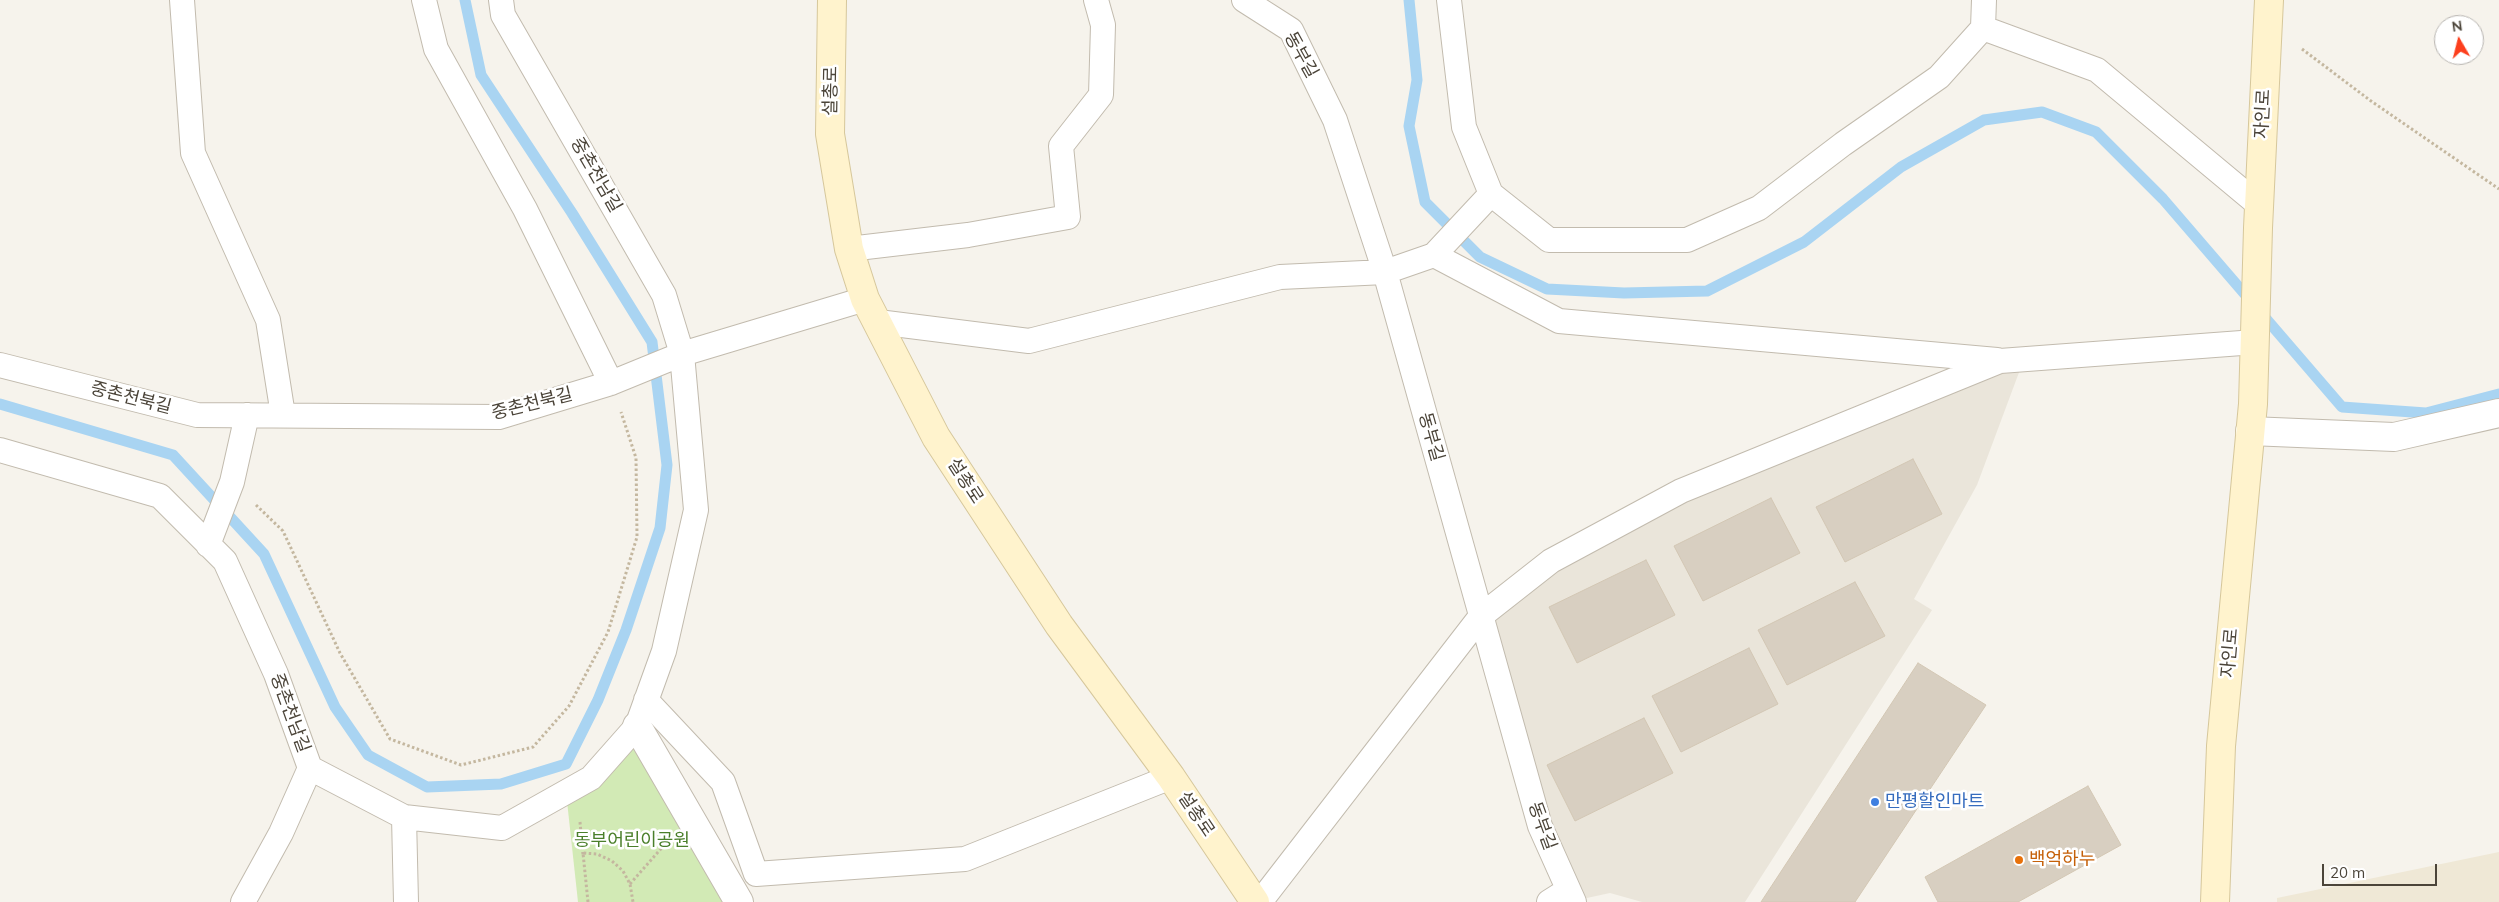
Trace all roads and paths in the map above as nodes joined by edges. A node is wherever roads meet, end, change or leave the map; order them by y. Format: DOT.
graph roads {
  1 [pos="182,0"];
  2 [pos="424,0"];
  3 [pos="501,0"];
  4 [pos="832,0"];
  5 [pos="1096,0"];
  6 [pos="1244,0"];
  7 [pos="1449,0"];
  8 [pos="1984,0"];
  9 [pos="2268,12"];
  10 [pos="1983,28"];
  11 [pos="2499,190"];
  12 [pos="1491,194"];
  13 [pos="2258,216"];
  14 [pos="849,249"];
  15 [pos="1434,255"];
  16 [pos="1385,272"];
  17 [pos="871,311"];
  18 [pos="2255,342"];
  19 [pos="682,354"];
  20 [pos="2000,361"];
  21 [pos="0,365"];
  22 [pos="611,383"];
  23 [pos="2499,413"];
  24 [pos="247,415"];
  25 [pos="283,415"];
  26 [pos="2250,431"];
  27 [pos="0,450"];
  28 [pos="232,482"];
  29 [pos="208,545"];
  30 [pos="1481,616"];
  31 [pos="646,700"];
  32 [pos="637,726"];
  33 [pos="310,768"];
  34 [pos="1170,777"];
  35 [pos="576,786"];
  36 [pos="689,817"];
  37 [pos="404,818"];
  38 [pos="583,853"];
  39 [pos="630,884"];
  40 [pos="1564,898"];
  41 [pos="243,902"];
  42 [pos="406,902"];
  43 [pos="588,902"];
  44 [pos="633,902"];
  45 [pos="739,902"];
  46 [pos="1255,902"];
  47 [pos="1260,902"];
  48 [pos="2215,902"];
  1 -- 25 [label="lane"];
  2 -- 22 [label="lane"];
  3 -- 19 [label="lane, 중촌천남길"];
  4 -- 14 [label="main road, 설총로"];
  5 -- 14 [label="lane"];
  6 -- 16 [label="lane, 동부길"];
  7 -- 12 [label="lane"];
  8 -- 10 [label="lane"];
  9 -- 11 [label="path"];
  9 -- 13 [label="main road, 자인로"];
  10 -- 12 [label="lane"];
  10 -- 13 [label="lane"];
  12 -- 15 [label="lane"];
  13 -- 18 [label="main road, 자인로"];
  14 -- 17 [label="main road, 설총로"];
  15 -- 16 [label="lane"];
  15 -- 20 [label="lane"];
  16 -- 17 [label="lane"];
  16 -- 30 [label="lane, 동부길"];
  17 -- 19 [label="lane, 중촌천북길"];
  17 -- 34 [label="main road, 설총로"];
  18 -- 20 [label="lane"];
  18 -- 26 [label="main road, 자인로"];
  19 -- 22 [label="lane, 중촌천북길"];
  19 -- 31 [label="lane, 중촌천남길"];
  20 -- 30 [label="lane"];
  21 -- 24 [label="lane, 중촌천북길"];
  22 -- 25 [label="lane, 중촌천북길"];
  22 -- 28 [label="path"];
  23 -- 26 [label="street"];
  24 -- 25 [label="lane, 중촌천북길"];
  24 -- 28 [label="lane"];
  26 -- 48 [label="main road, 자인로"];
  27 -- 29 [label="lane, 중촌천남길"];
  28 -- 29 [label="lane"];
  29 -- 33 [label="lane, 중촌천남길"];
  30 -- 40 [label="lane, 동부길"];
  30 -- 47 [label="lane"];
  31 -- 32 [label="lane, 중촌천남길"];
  31 -- 34 [label="lane"];
  32 -- 35 [label="lane, 중촌천남길"];
  32 -- 36 [label="street"];
  33 -- 37 [label="lane, 중촌천남길"];
  33 -- 41 [label="lane"];
  34 -- 46 [label="main road, 설총로"];
  35 -- 37 [label="lane, 중촌천남길"];
  35 -- 38 [label="path"];
  36 -- 39 [label="path"];
  36 -- 45 [label="street"];
  37 -- 42 [label="lane"];
  38 -- 39 [label="path"];
  38 -- 43 [label="path"];
  39 -- 44 [label="path"];
}
